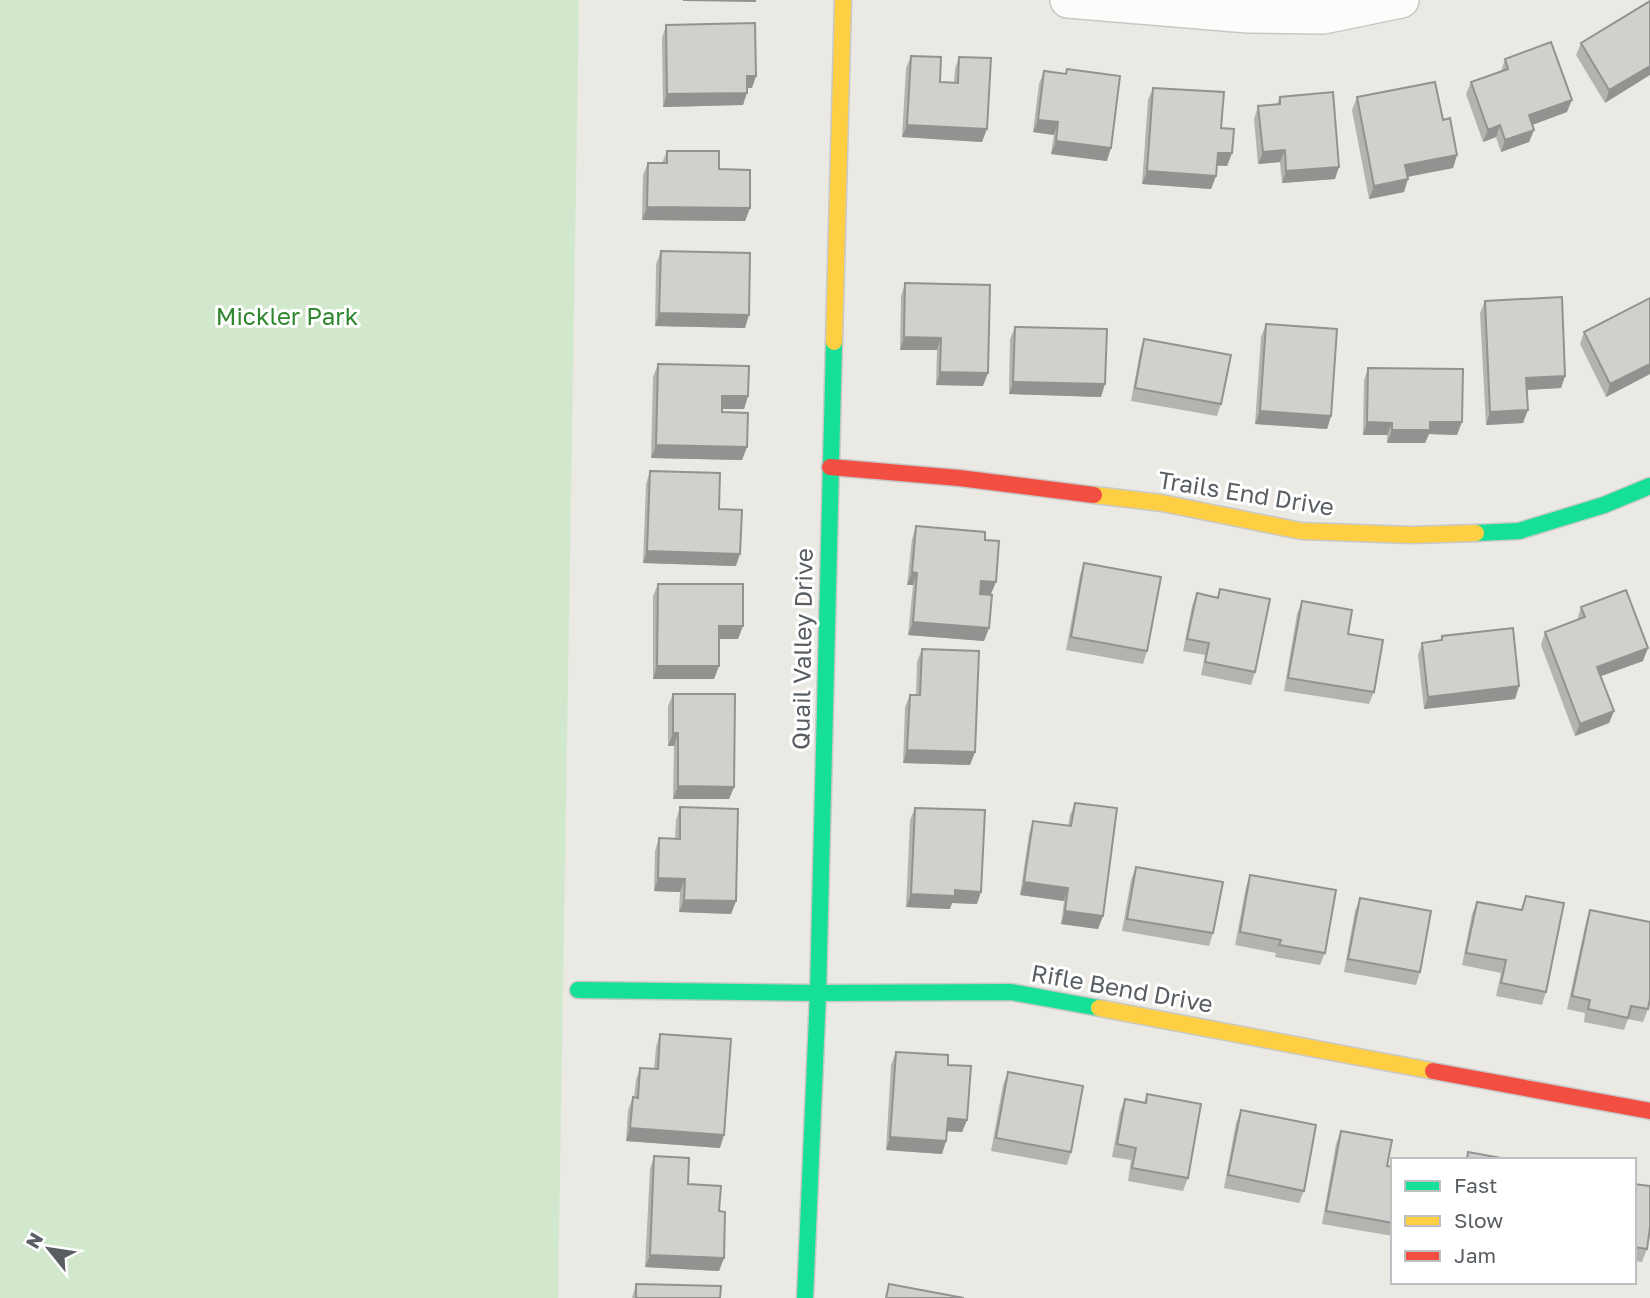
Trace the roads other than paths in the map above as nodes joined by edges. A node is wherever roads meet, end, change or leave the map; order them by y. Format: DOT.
graph roads {
  1 [pos="843,0"];
  2 [pos="1068,0"];
  3 [pos="1401,0"];
  4 [pos="830,467"];
  5 [pos="1650,486"];
  6 [pos="578,990"];
  7 [pos="818,993"];
  8 [pos="1650,1111"];
  9 [pos="805,1298"];
  1 -- 4 [label="street, Quail Valley Drive"];
  2 -- 3 [label="street"];
  4 -- 5 [label="street, Trails End Drive"];
  4 -- 7 [label="street, Quail Valley Drive"];
  6 -- 7 [label="street, Rifle Bend Drive"];
  7 -- 8 [label="street, Rifle Bend Drive"];
  7 -- 9 [label="street, Quail Valley Drive"];
}
